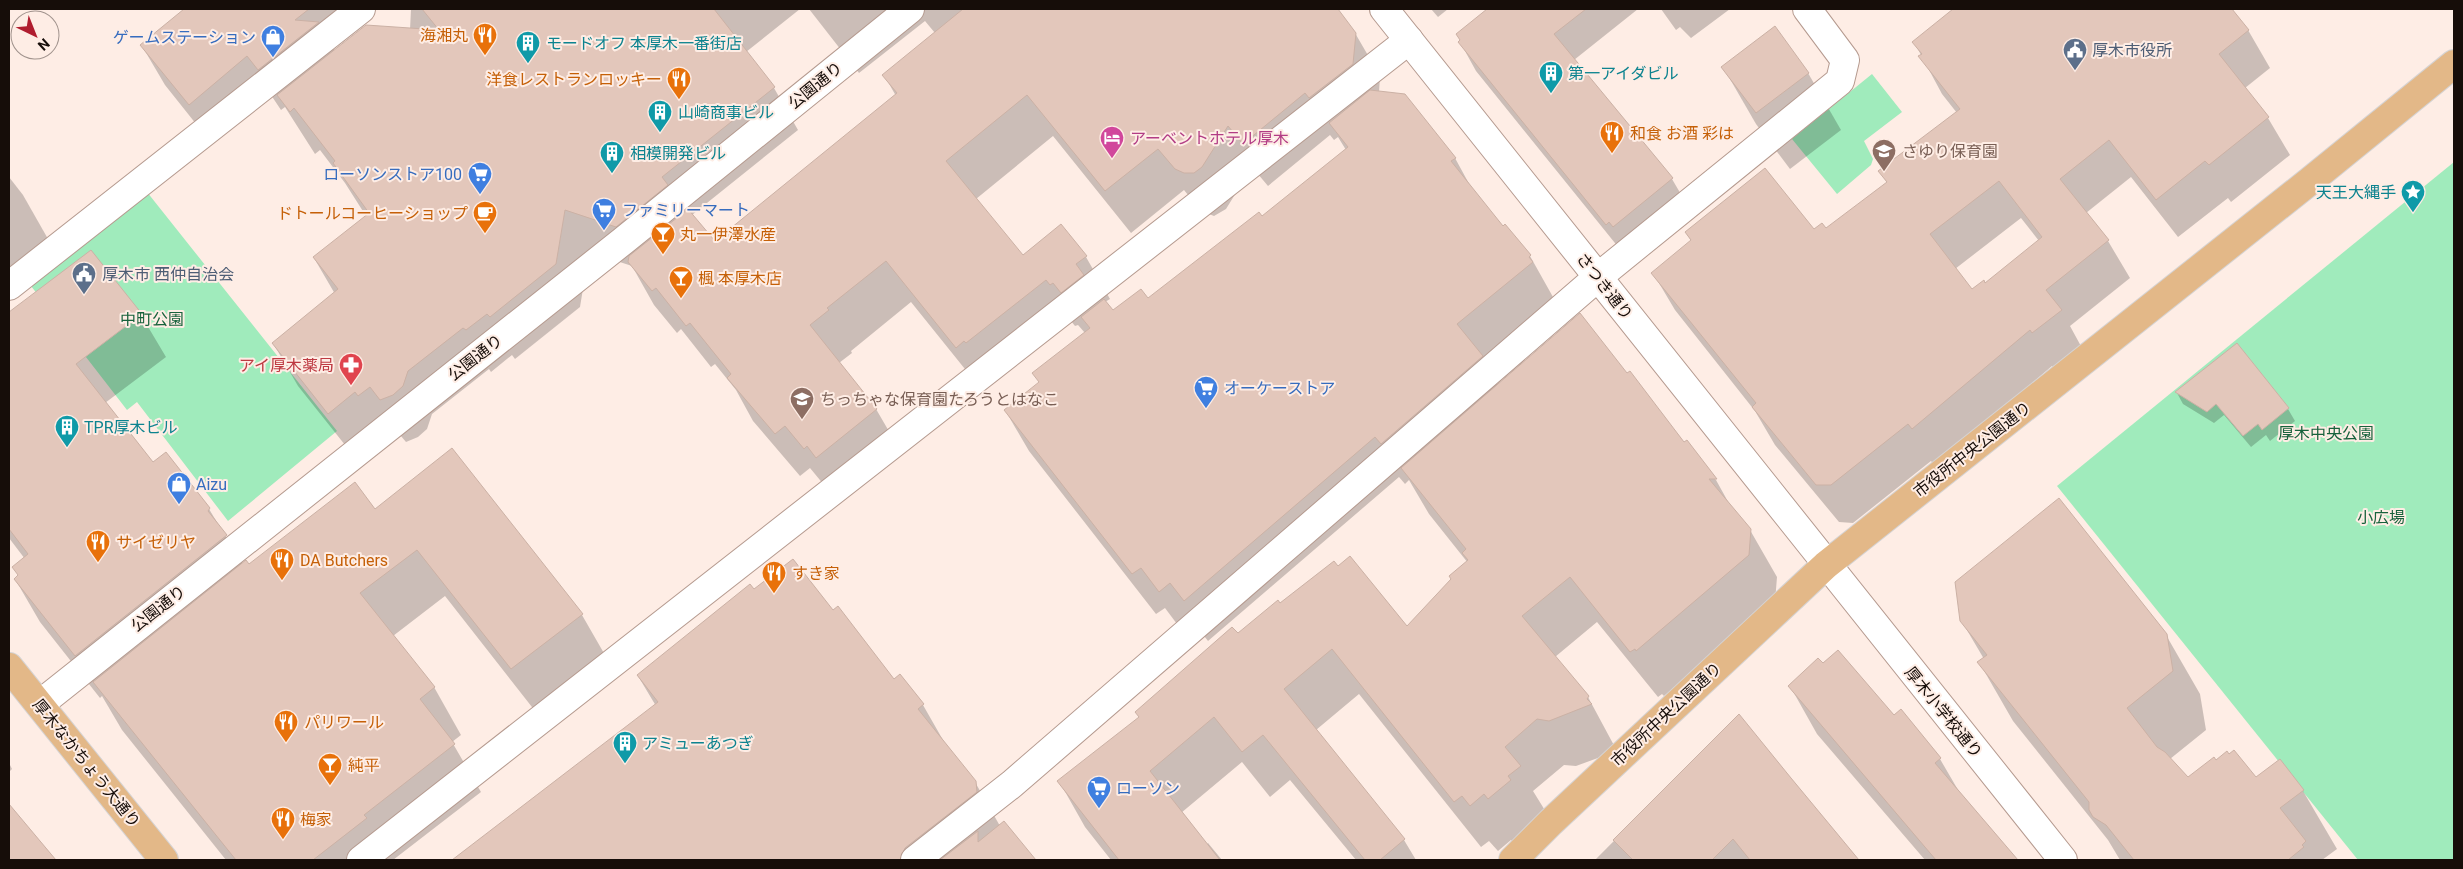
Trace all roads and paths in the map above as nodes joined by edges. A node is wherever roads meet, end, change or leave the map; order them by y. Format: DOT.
graph roads {
  1 [pos="361,9"];
  2 [pos="910,9"];
  3 [pos="1384,9"];
  4 [pos="1807,9"];
  5 [pos="1409,40"];
  6 [pos="2454,64"];
  7 [pos="1598,276"];
  8 [pos="9,286"];
  9 [pos="1826,565"];
  10 [pos="9,667"];
  11 [pos="40,704"];
  12 [pos="164,860"];
  13 [pos="361,860"];
  14 [pos="915,860"];
  15 [pos="1513,860"];
  16 [pos="2063,860"];
  1 -- 8 [label="street"];
  2 -- 11 [label="street, 公園通り"];
  3 -- 5 [label="street, さつき通り"];
  4 -- 7 [label="street"];
  5 -- 7 [label="street, さつき通り"];
  5 -- 13 [label="street"];
  6 -- 9 [label="main road, 市役所中央公園通り"];
  7 -- 9 [label="street, さつき通り"];
  7 -- 14 [label="street"];
  9 -- 15 [label="main road, 市役所中央公園通り"];
  9 -- 16 [label="street, 厚木小学校通り"];
  10 -- 11 [label="main road, 厚木なかちょう大通り"];
  11 -- 12 [label="main road, 厚木なかちょう大通り"];
}
